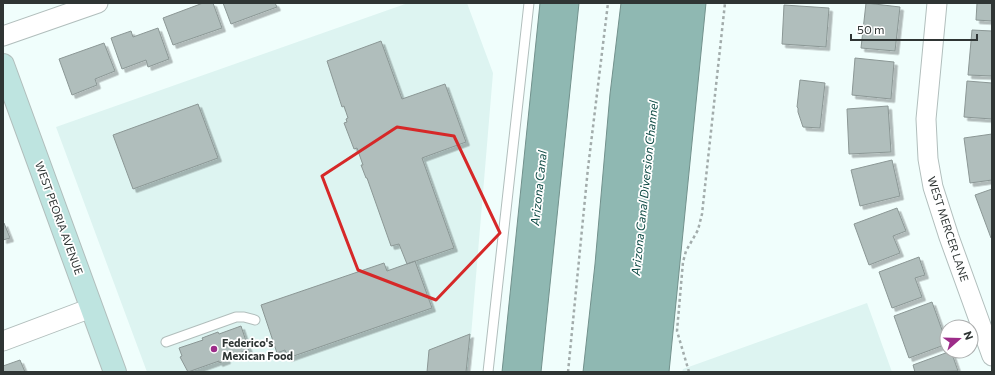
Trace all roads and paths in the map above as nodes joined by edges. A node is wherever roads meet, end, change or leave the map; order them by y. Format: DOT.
graph roads {
  1 [pos="98,3"];
  2 [pos="529,3"];
  3 [pos="608,3"];
  4 [pos="725,3"];
  5 [pos="937,3"];
  6 [pos="3,36"];
  7 [pos="3,65"];
  8 [pos="91,308"];
  9 [pos="255,320"];
  10 [pos="3,341"];
  11 [pos="166,342"];
  12 [pos="992,356"];
  13 [pos="115,372"];
  14 [pos="488,372"];
  15 [pos="568,372"];
  16 [pos="689,372"];
  1 -- 6 [label="street"];
  2 -- 14 [label="lane"];
  3 -- 15 [label="path"];
  4 -- 16 [label="path"];
  5 -- 12 [label="street, WEST MERCER LANE"];
  7 -- 8 [label="main road, WEST PEORIA AVENUE"];
  8 -- 10 [label="street"];
  8 -- 13 [label="main road, WEST PEORIA AVENUE"];
  9 -- 11 [label="lane"];
}
